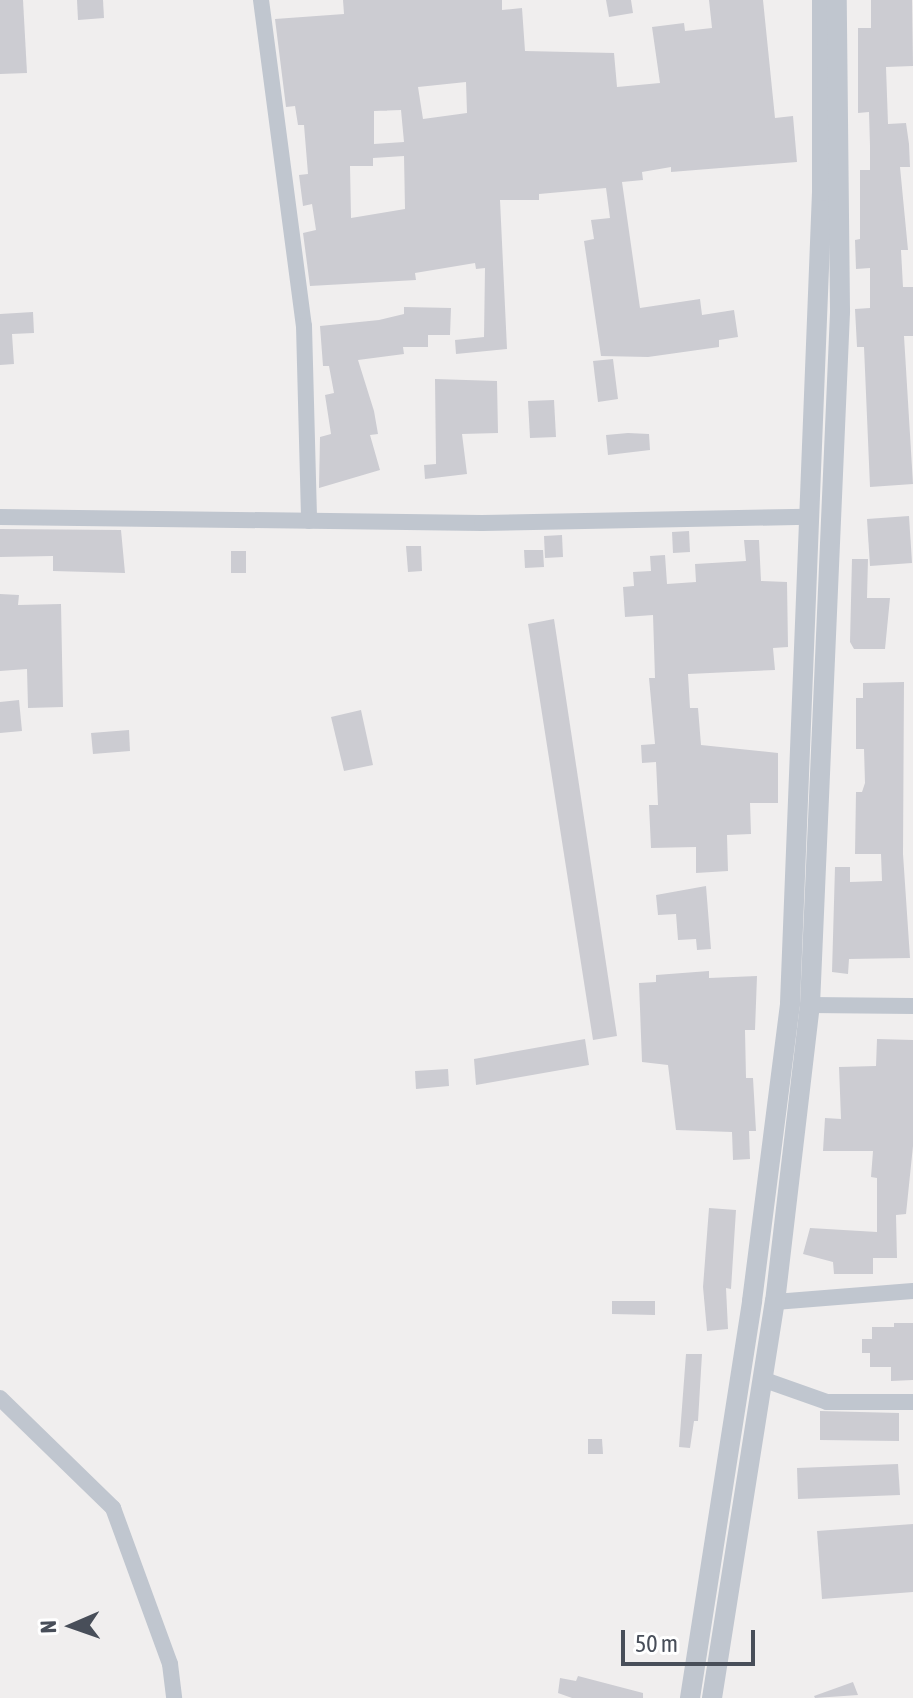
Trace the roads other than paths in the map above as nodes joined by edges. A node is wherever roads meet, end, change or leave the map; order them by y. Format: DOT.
graph roads {
  1 [pos="261,0"];
  2 [pos="822,0"];
  3 [pos="837,0"];
  4 [pos="0,517"];
  5 [pos="808,517"];
  6 [pos="309,521"];
  7 [pos="810,1005"];
  8 [pos="913,1006"];
  9 [pos="913,1291"];
  10 [pos="775,1302"];
  11 [pos="762,1379"];
  12 [pos="0,1398"];
  13 [pos="913,1402"];
  14 [pos="174,1698"];
  15 [pos="690,1698"];
  16 [pos="712,1698"];
  1 -- 6 [label="street"];
  2 -- 5 [label="street"];
  3 -- 7 [label="street"];
  4 -- 6 [label="street"];
  5 -- 6 [label="street"];
  5 -- 15 [label="street"];
  7 -- 8 [label="street"];
  7 -- 10 [label="street"];
  9 -- 10 [label="street"];
  10 -- 11 [label="street"];
  11 -- 13 [label="street"];
  11 -- 16 [label="street"];
  12 -- 14 [label="street"];
}
